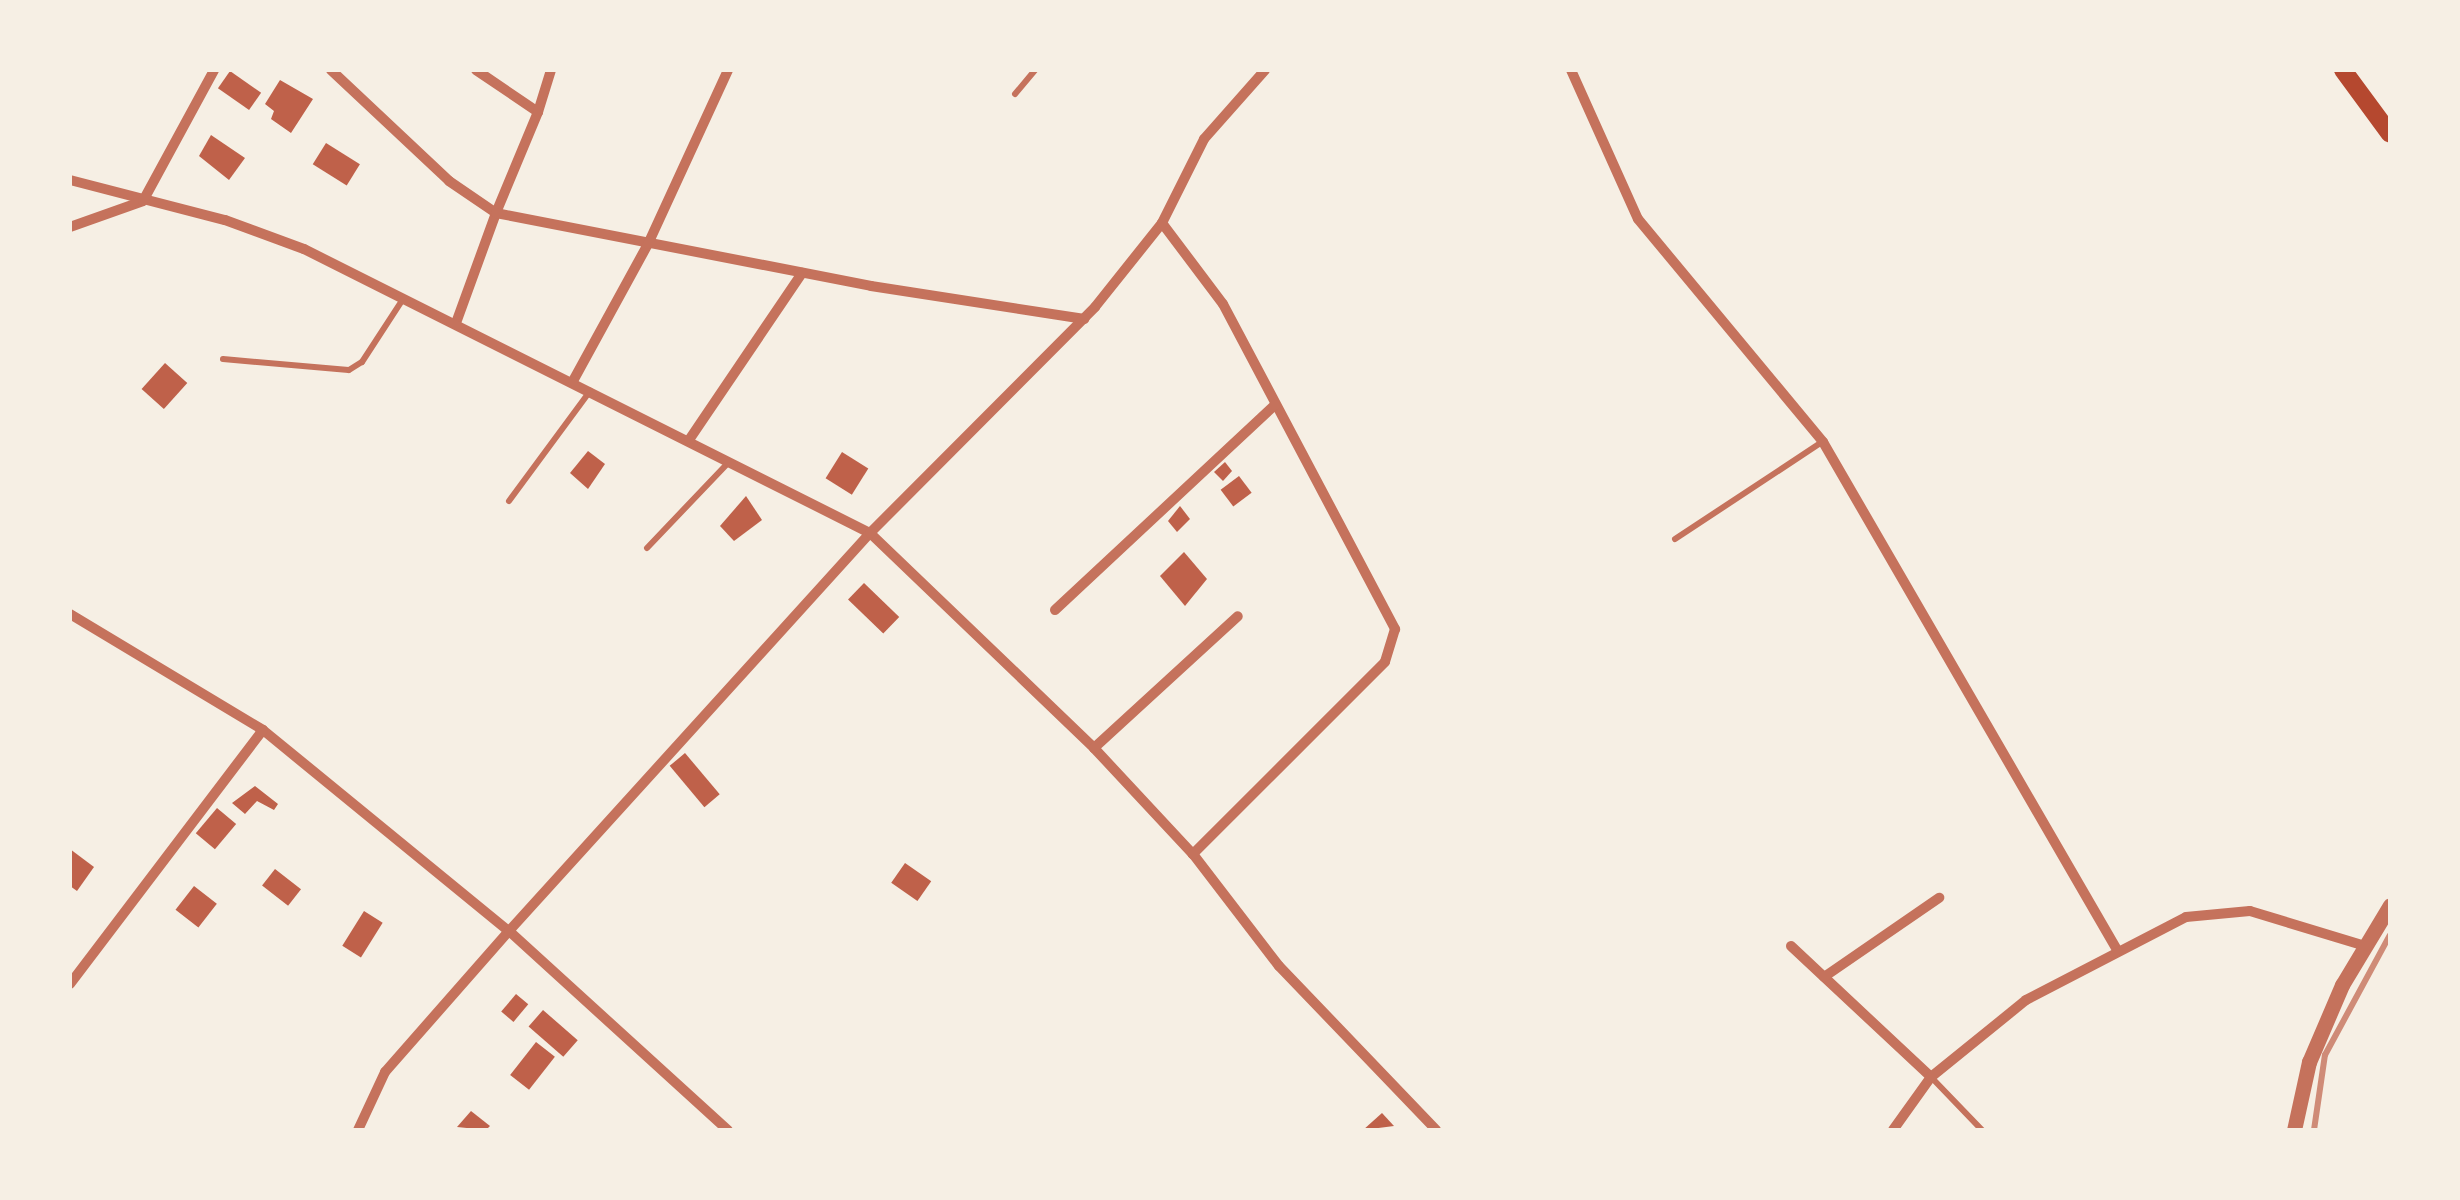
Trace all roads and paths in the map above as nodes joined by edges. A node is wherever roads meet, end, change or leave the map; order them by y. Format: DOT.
graph roads {
  1 [pos="214,70"];
  2 [pos="332,70"];
  3 [pos="476,70"];
  4 [pos="552,70"];
  5 [pos="728,70"];
  6 [pos="1034,70"];
  7 [pos="1265,70"];
  8 [pos="1571,70"];
  9 [pos="2344,70"];
  10 [pos="1015,94"];
  11 [pos="538,112"];
  12 [pos="2390,134"];
  13 [pos="70,180"];
  14 [pos="143,201"];
  15 [pos="496,213"];
  16 [pos="1162,223"];
  17 [pos="70,226"];
  18 [pos="648,244"];
  19 [pos="802,273"];
  20 [pos="404,298"];
  21 [pos="1084,319"];
  22 [pos="456,323"];
  23 [pos="223,359"];
  24 [pos="573,381"];
  25 [pos="591,390"];
  26 [pos="1275,405"];
  27 [pos="689,440"];
  28 [pos="1823,442"];
  29 [pos="730,461"];
  30 [pos="509,502"];
  31 [pos="870,534"];
  32 [pos="1674,539"];
  33 [pos="647,548"];
  34 [pos="1055,610"];
  35 [pos="70,614"];
  36 [pos="1238,616"];
  37 [pos="263,730"];
  38 [pos="1094,748"];
  39 [pos="1193,854"];
  40 [pos="1940,898"];
  41 [pos="2390,905"];
  42 [pos="509,930"];
  43 [pos="2362,945"];
  44 [pos="1791,946"];
  45 [pos="2116,948"];
  46 [pos="1824,978"];
  47 [pos="70,984"];
  48 [pos="1931,1077"];
  49 [pos="358,1130"];
  50 [pos="728,1130"];
  51 [pos="1436,1130"];
  52 [pos="1893,1130"];
  53 [pos="1982,1130"];
  54 [pos="2294,1130"];
  1 -- 14 [label="street"];
  2 -- 15 [label="street"];
  3 -- 11 [label="street"];
  4 -- 11 [label="street"];
  5 -- 18 [label="street"];
  6 -- 10 [label="lane"];
  7 -- 16 [label="street"];
  8 -- 28 [label="street"];
  9 -- 12 [label="main road"];
  11 -- 15 [label="street"];
  13 -- 14 [label="street"];
  14 -- 17 [label="street"];
  14 -- 20 [label="street"];
  15 -- 18 [label="street"];
  15 -- 22 [label="street"];
  16 -- 21 [label="street"];
  16 -- 26 [label="street"];
  18 -- 19 [label="street"];
  18 -- 24 [label="street"];
  19 -- 21 [label="street"];
  19 -- 27 [label="street"];
  20 -- 22 [label="street"];
  20 -- 23 [label="lane"];
  21 -- 31 [label="street"];
  22 -- 24 [label="street"];
  24 -- 25 [label="street"];
  25 -- 27 [label="street"];
  25 -- 30 [label="lane"];
  26 -- 34 [label="street"];
  26 -- 39 [label="street"];
  27 -- 29 [label="street"];
  28 -- 32 [label="lane"];
  28 -- 45 [label="street"];
  29 -- 31 [label="street"];
  29 -- 33 [label="lane"];
  31 -- 38 [label="street"];
  31 -- 42 [label="street"];
  35 -- 37 [label="street"];
  36 -- 38 [label="street"];
  37 -- 42 [label="street"];
  37 -- 47 [label="street"];
  38 -- 39 [label="street"];
  39 -- 51 [label="street"];
  40 -- 46 [label="street"];
  41 -- 43 [label="street"];
  42 -- 49 [label="street"];
  42 -- 50 [label="street"];
  43 -- 45 [label="street"];
  43 -- 54 [label="street"];
  44 -- 46 [label="street"];
  45 -- 48 [label="street"];
  46 -- 48 [label="street"];
  48 -- 52 [label="street"];
  48 -- 53 [label="lane"];
}
